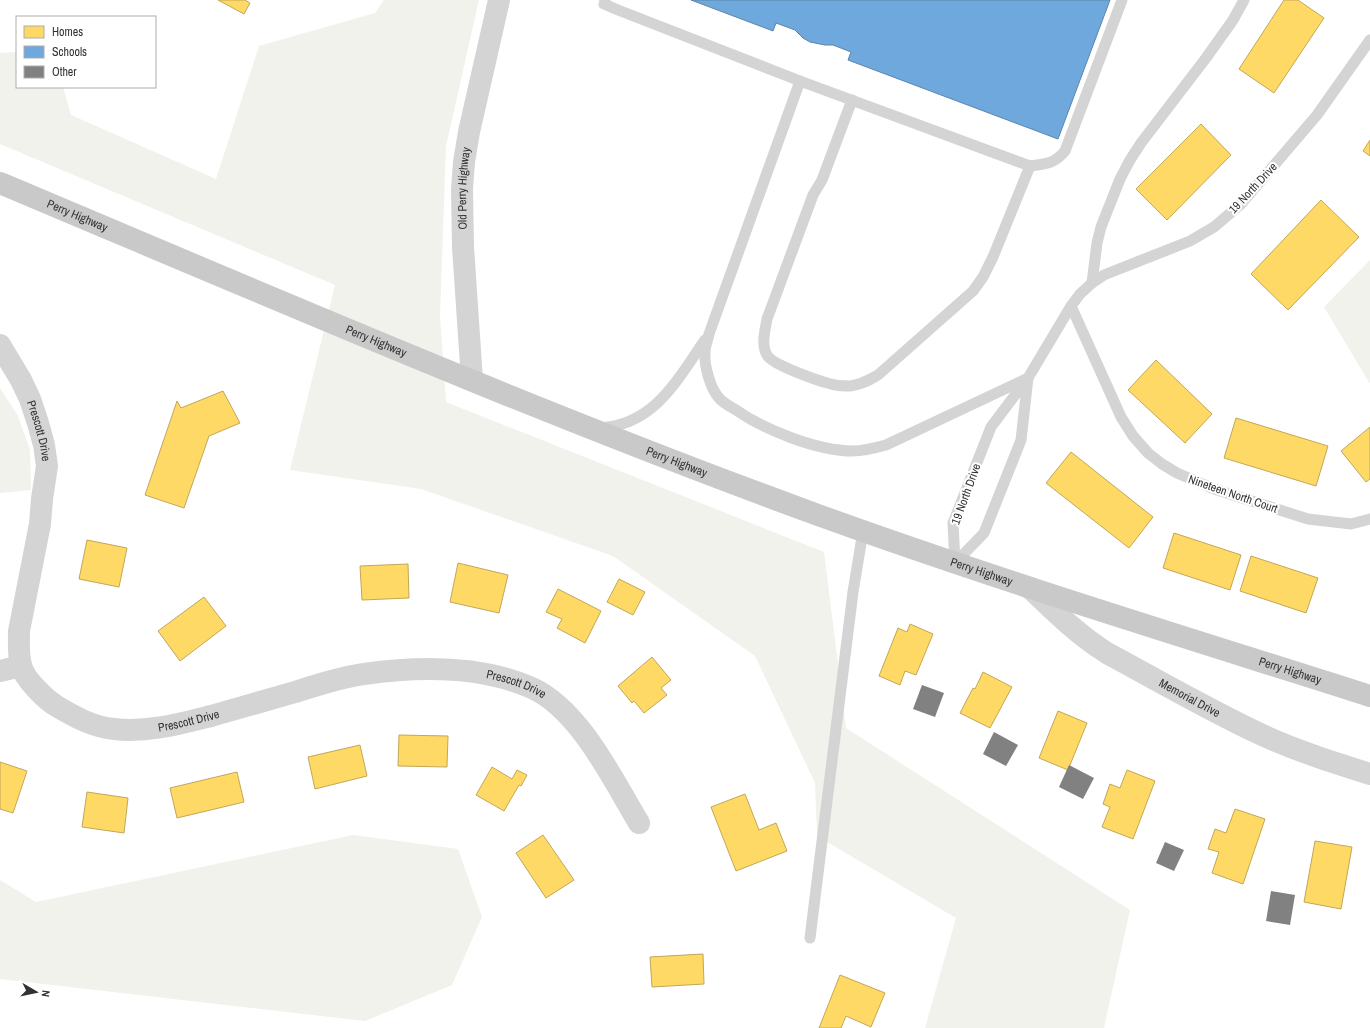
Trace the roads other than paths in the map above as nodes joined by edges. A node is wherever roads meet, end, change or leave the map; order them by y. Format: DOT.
graph roads {
  1 [pos="499,0"];
  2 [pos="606,0"];
  3 [pos="1122,0"];
  4 [pos="1244,0"];
  5 [pos="1370,40"];
  6 [pos="800,81"];
  7 [pos="852,100"];
  8 [pos="1030,166"];
  9 [pos="0,183"];
  10 [pos="1092,283"];
  11 [pos="1071,306"];
  12 [pos="709,334"];
  13 [pos="0,345"];
  14 [pos="1028,378"];
  15 [pos="472,380"];
  16 [pos="592,429"];
  17 [pos="1370,519"];
  18 [pos="863,531"];
  19 [pos="955,563"];
  20 [pos="1030,588"];
  21 [pos="21,666"];
  22 [pos="0,671"];
  23 [pos="1370,696"];
  24 [pos="1370,774"];
  25 [pos="639,823"];
  26 [pos="810,938"];
  1 -- 15 [label="street, Old Perry Highway"];
  2 -- 6 [label="lane"];
  3 -- 8 [label="lane"];
  4 -- 10 [label="lane"];
  5 -- 10 [label="lane, 19 North Drive"];
  6 -- 7 [label="lane"];
  6 -- 12 [label="lane"];
  7 -- 8 [label="lane"];
  7 -- 8 [label="lane"];
  9 -- 15 [label="main road, Perry Highway"];
  10 -- 11 [label="lane, 19 North Drive"];
  11 -- 14 [label="lane, 19 North Drive"];
  11 -- 17 [label="lane, Nineteen North Court"];
  12 -- 14 [label="lane"];
  12 -- 16 [label="lane"];
  13 -- 21 [label="street, Prescott Drive"];
  14 -- 19 [label="lane, 19 North Drive"];
  14 -- 19 [label="lane, 19 North Drive"];
  15 -- 16 [label="main road, Perry Highway"];
  16 -- 18 [label="main road, Perry Highway"];
  18 -- 19 [label="main road, Perry Highway"];
  18 -- 26 [label="lane"];
  19 -- 20 [label="main road, Perry Highway"];
  20 -- 23 [label="main road, Perry Highway"];
  20 -- 24 [label="street, Memorial Drive"];
  21 -- 22 [label="street"];
  21 -- 25 [label="street, Prescott Drive"];
}
